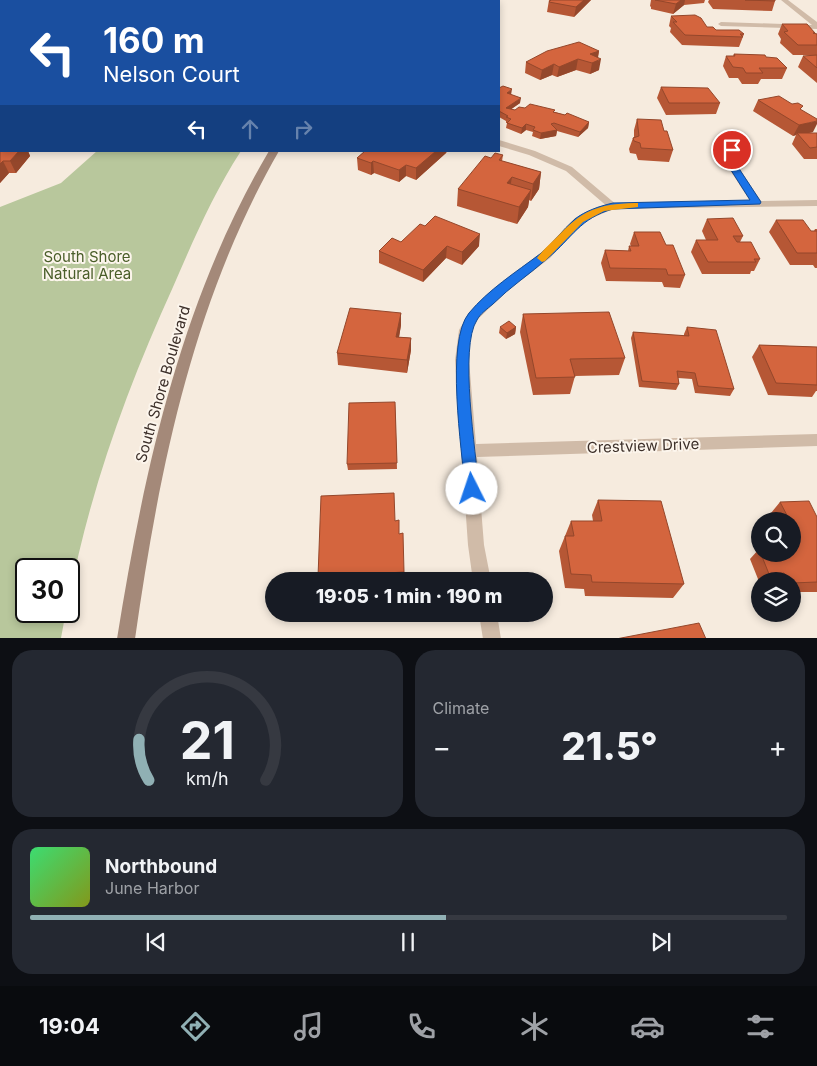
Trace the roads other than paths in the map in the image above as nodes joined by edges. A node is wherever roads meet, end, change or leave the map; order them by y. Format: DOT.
graph roads {
  1 [pos="784,0"];
  2 [pos="721,24"];
  3 [pos="817,26"];
  4 [pos="500,143"];
  5 [pos="732,150"];
  6 [pos="273,152"];
  7 [pos="757,202"];
  8 [pos="817,203"];
  9 [pos="613,206"];
  10 [pos="817,440"];
  11 [pos="469,451"];
  12 [pos="480,572"];
  13 [pos="489,622"];
  14 [pos="126,638"];
  15 [pos="492,638"];
  1 -- 3 [label="street"];
  2 -- 3 [label="street"];
  4 -- 9 [label="street"];
  5 -- 7 [label="street"];
  6 -- 14 [label="main road, South Shore Boulevard"];
  7 -- 8 [label="street"];
  7 -- 9 [label="street"];
  9 -- 11 [label="street"];
  10 -- 11 [label="street, Crestview Drive"];
  11 -- 12 [label="street"];
  13 -- 15 [label="street"];
}
